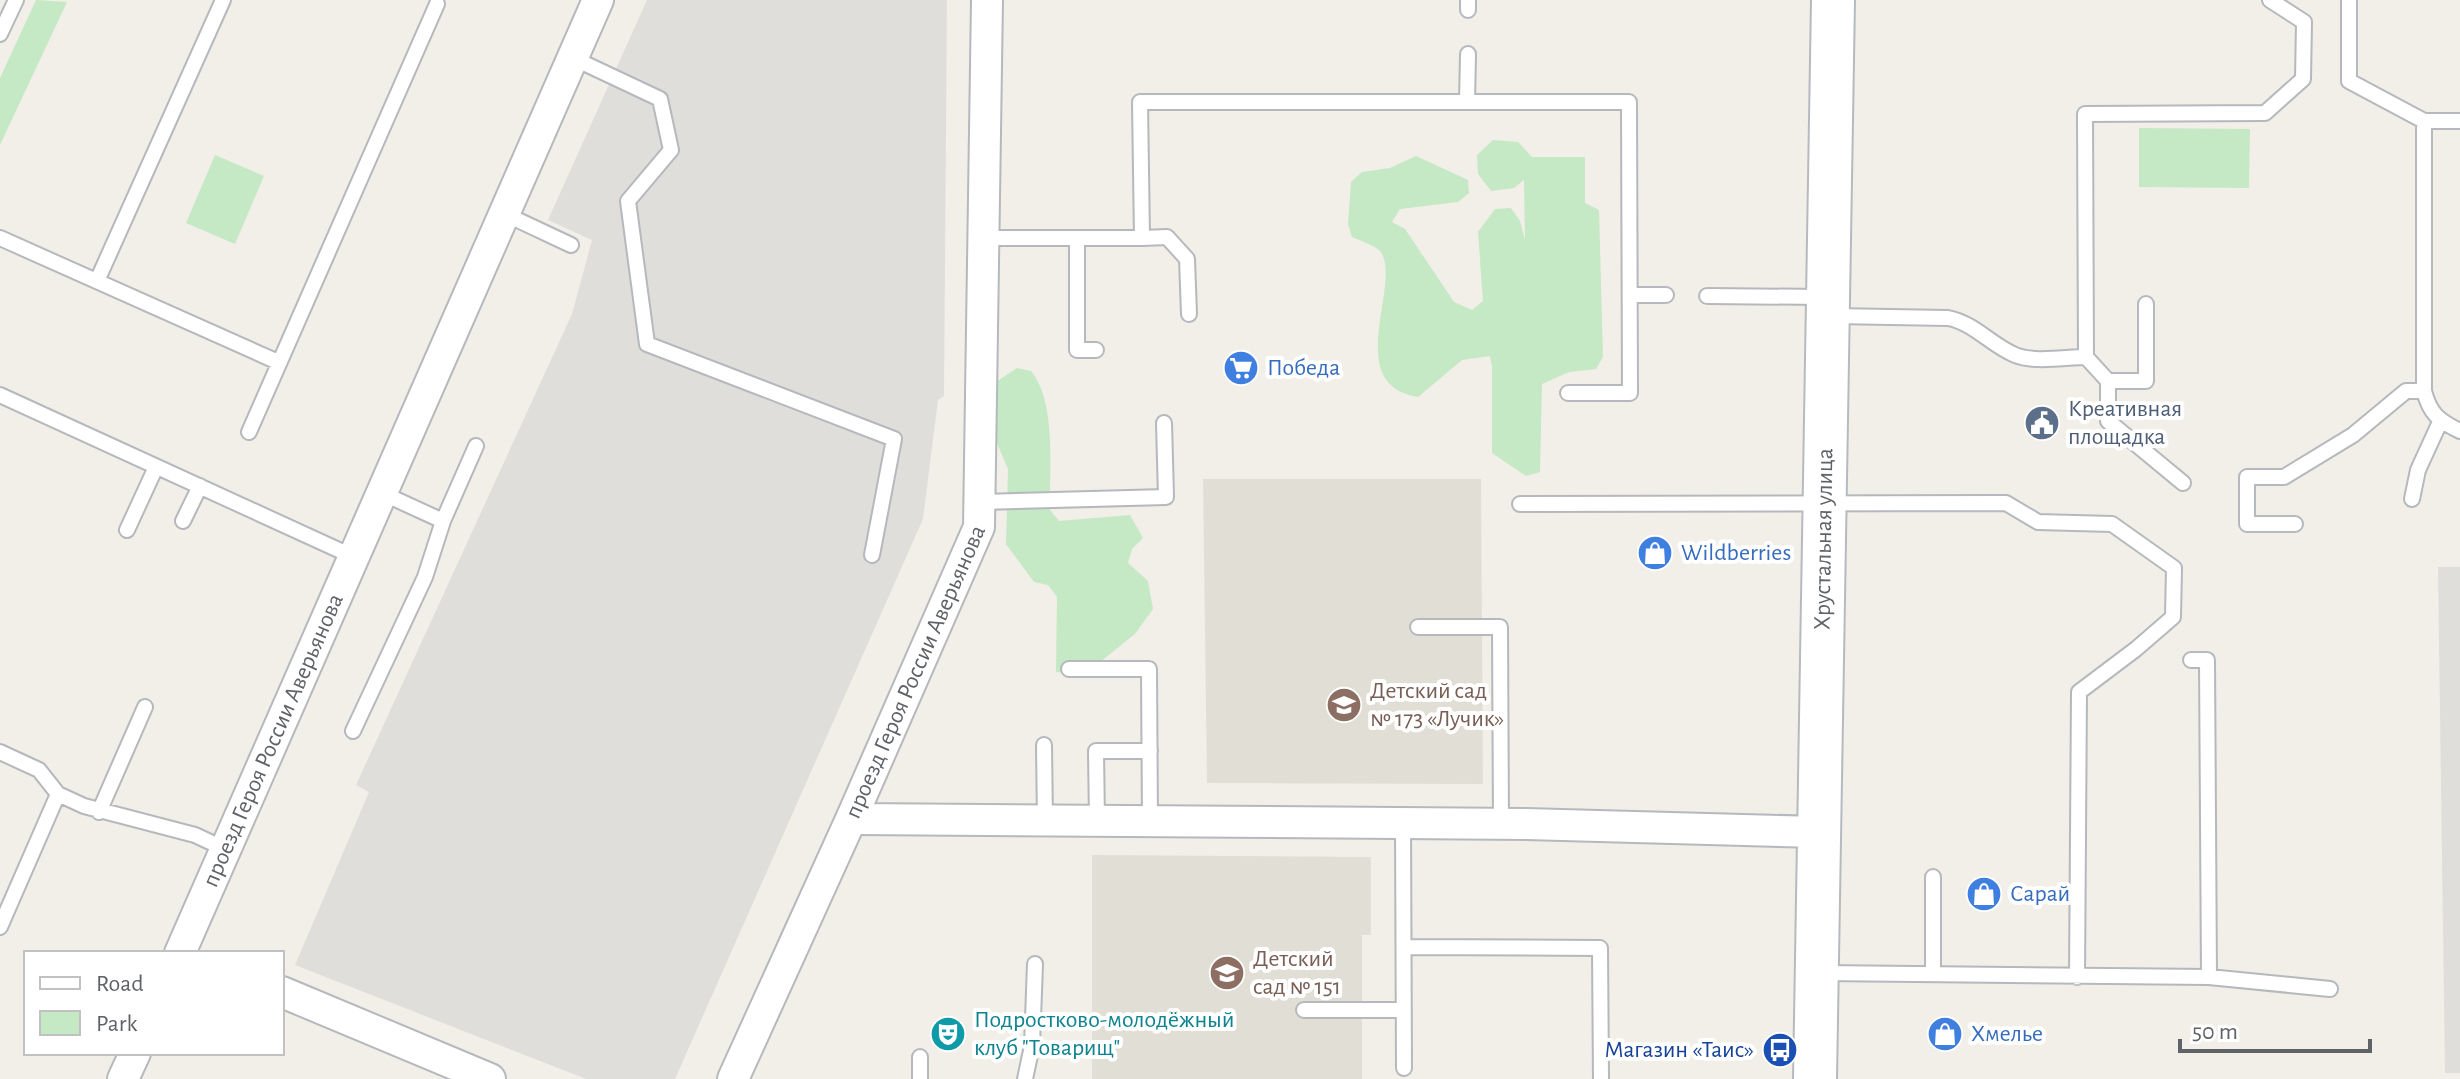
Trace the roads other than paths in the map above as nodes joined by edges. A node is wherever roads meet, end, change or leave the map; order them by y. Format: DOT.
graph roads {
  1 [pos="16,0"];
  2 [pos="223,0"];
  3 [pos="598,0"];
  4 [pos="987,0"];
  5 [pos="1833,0"];
  6 [pos="2270,0"];
  7 [pos="2349,0"];
  8 [pos="434,1"];
  9 [pos="0,34"];
  10 [pos="1468,54"];
  11 [pos="573,58"];
  12 [pos="1467,102"];
  13 [pos="2424,121"];
  14 [pos="2460,121"];
  15 [pos="505,214"];
  16 [pos="0,238"];
  17 [pos="984,238"];
  18 [pos="1142,238"];
  19 [pos="1077,239"];
  20 [pos="571,245"];
  21 [pos="97,281"];
  22 [pos="1630,295"];
  23 [pos="1666,295"];
  24 [pos="1707,296"];
  25 [pos="2146,304"];
  26 [pos="1827,306"];
  27 [pos="1189,314"];
  28 [pos="1096,350"];
  29 [pos="2086,357"];
  30 [pos="278,362"];
  31 [pos="2108,381"];
  32 [pos="2424,391"];
  33 [pos="1568,393"];
  34 [pos="0,395"];
  35 [pos="2440,422"];
  36 [pos="1164,423"];
  37 [pos="2460,431"];
  38 [pos="249,432"];
  39 [pos="476,446"];
  40 [pos="156,467"];
  41 [pos="2183,483"];
  42 [pos="200,486"];
  43 [pos="382,493"];
  44 [pos="2412,499"];
  45 [pos="980,502"];
  46 [pos="1520,504"];
  47 [pos="1825,505"];
  48 [pos="183,521"];
  49 [pos="443,521"];
  50 [pos="2295,524"];
  51 [pos="127,530"];
  52 [pos="872,555"];
  53 [pos="354,557"];
  54 [pos="1418,627"];
  55 [pos="2191,660"];
  56 [pos="1069,669"];
  57 [pos="145,707"];
  58 [pos="353,731"];
  59 [pos="1044,745"];
  60 [pos="1150,751"];
  61 [pos="0,752"];
  62 [pos="58,794"];
  63 [pos="99,812"];
  64 [pos="852,817"];
  65 [pos="1045,821"];
  66 [pos="1097,821"];
  67 [pos="1150,822"];
  68 [pos="1403,823"];
  69 [pos="1501,824"];
  70 [pos="1819,832"];
  71 [pos="225,849"];
  72 [pos="1933,877"];
  73 [pos="0,927"];
  74 [pos="1404,947"];
  75 [pos="183,951"];
  76 [pos="1035,964"];
  77 [pos="1817,973"];
  78 [pos="1933,974"];
  79 [pos="2077,977"];
  80 [pos="2209,977"];
  81 [pos="2330,989"];
  82 [pos="284,993"];
  83 [pos="1304,1010"];
  84 [pos="1404,1010"];
  85 [pos="134,1055"];
  86 [pos="920,1057"];
  87 [pos="1404,1068"];
  88 [pos="123,1079"];
  89 [pos="490,1079"];
  90 [pos="733,1079"];
  91 [pos="920,1079"];
  92 [pos="1025,1079"];
  93 [pos="1601,1079"];
  94 [pos="1815,1079"];
  1 -- 9 [label="lane"];
  2 -- 21 [label="lane"];
  3 -- 11 [label="street, проезд Героя России Аверьянова"];
  4 -- 17 [label="street, проезд Героя России Аверьянова"];
  5 -- 26 [label="street, Хрустальная улица"];
  6 -- 29 [label="lane"];
  7 -- 13 [label="lane"];
  8 -- 30 [label="lane"];
  10 -- 12 [label="lane"];
  11 -- 15 [label="street, проезд Героя России Аверьянова"];
  11 -- 52 [label="lane"];
  12 -- 18 [label="lane"];
  12 -- 22 [label="lane"];
  13 -- 14 [label="lane"];
  13 -- 32 [label="lane"];
  15 -- 20 [label="lane"];
  15 -- 43 [label="street, проезд Героя России Аверьянова"];
  16 -- 21 [label="lane"];
  17 -- 19 [label="lane"];
  17 -- 45 [label="street, проезд Героя России Аверьянова"];
  18 -- 19 [label="lane"];
  18 -- 27 [label="lane"];
  19 -- 28 [label="lane"];
  21 -- 30 [label="lane"];
  22 -- 23 [label="lane"];
  22 -- 33 [label="lane"];
  24 -- 26 [label="lane"];
  25 -- 31 [label="lane"];
  26 -- 29 [label="lane"];
  26 -- 47 [label="street, Хрустальная улица"];
  29 -- 31 [label="lane"];
  30 -- 38 [label="lane"];
  31 -- 41 [label="lane"];
  32 -- 35 [label="lane"];
  32 -- 50 [label="lane"];
  34 -- 40 [label="lane"];
  35 -- 37 [label="lane"];
  35 -- 44 [label="lane"];
  36 -- 45 [label="lane"];
  39 -- 49 [label="lane"];
  40 -- 42 [label="lane"];
  40 -- 51 [label="lane"];
  42 -- 48 [label="lane"];
  42 -- 53 [label="lane"];
  43 -- 49 [label="lane"];
  43 -- 53 [label="street, проезд Героя России Аверьянова"];
  45 -- 64 [label="street, проезд Героя России Аверьянова"];
  46 -- 47 [label="lane"];
  47 -- 70 [label="street, Хрустальная улица"];
  47 -- 79 [label="lane"];
  49 -- 58 [label="lane"];
  53 -- 71 [label="street, проезд Героя России Аверьянова"];
  54 -- 69 [label="lane"];
  55 -- 80 [label="lane"];
  56 -- 60 [label="lane"];
  57 -- 63 [label="lane"];
  59 -- 65 [label="lane"];
  60 -- 66 [label="lane"];
  60 -- 67 [label="lane"];
  61 -- 62 [label="lane"];
  62 -- 63 [label="lane"];
  62 -- 73 [label="lane"];
  63 -- 71 [label="lane"];
  64 -- 65 [label="street"];
  64 -- 90 [label="street, проезд Героя России Аверьянова"];
  65 -- 66 [label="street"];
  66 -- 67 [label="street"];
  67 -- 68 [label="street"];
  68 -- 69 [label="street"];
  68 -- 74 [label="lane"];
  69 -- 70 [label="street"];
  70 -- 77 [label="street, Хрустальная улица"];
  71 -- 75 [label="street, проезд Героя России Аверьянова"];
  72 -- 78 [label="lane"];
  74 -- 84 [label="lane"];
  74 -- 93 [label="lane"];
  76 -- 92 [label="lane"];
  77 -- 78 [label="lane"];
  77 -- 94 [label="street, Хрустальная улица"];
  78 -- 79 [label="lane"];
  79 -- 80 [label="lane"];
  80 -- 81 [label="lane"];
  82 -- 89 [label="street"];
  83 -- 84 [label="lane"];
  84 -- 87 [label="lane"];
  85 -- 88 [label="street"];
  86 -- 91 [label="lane"];
}
